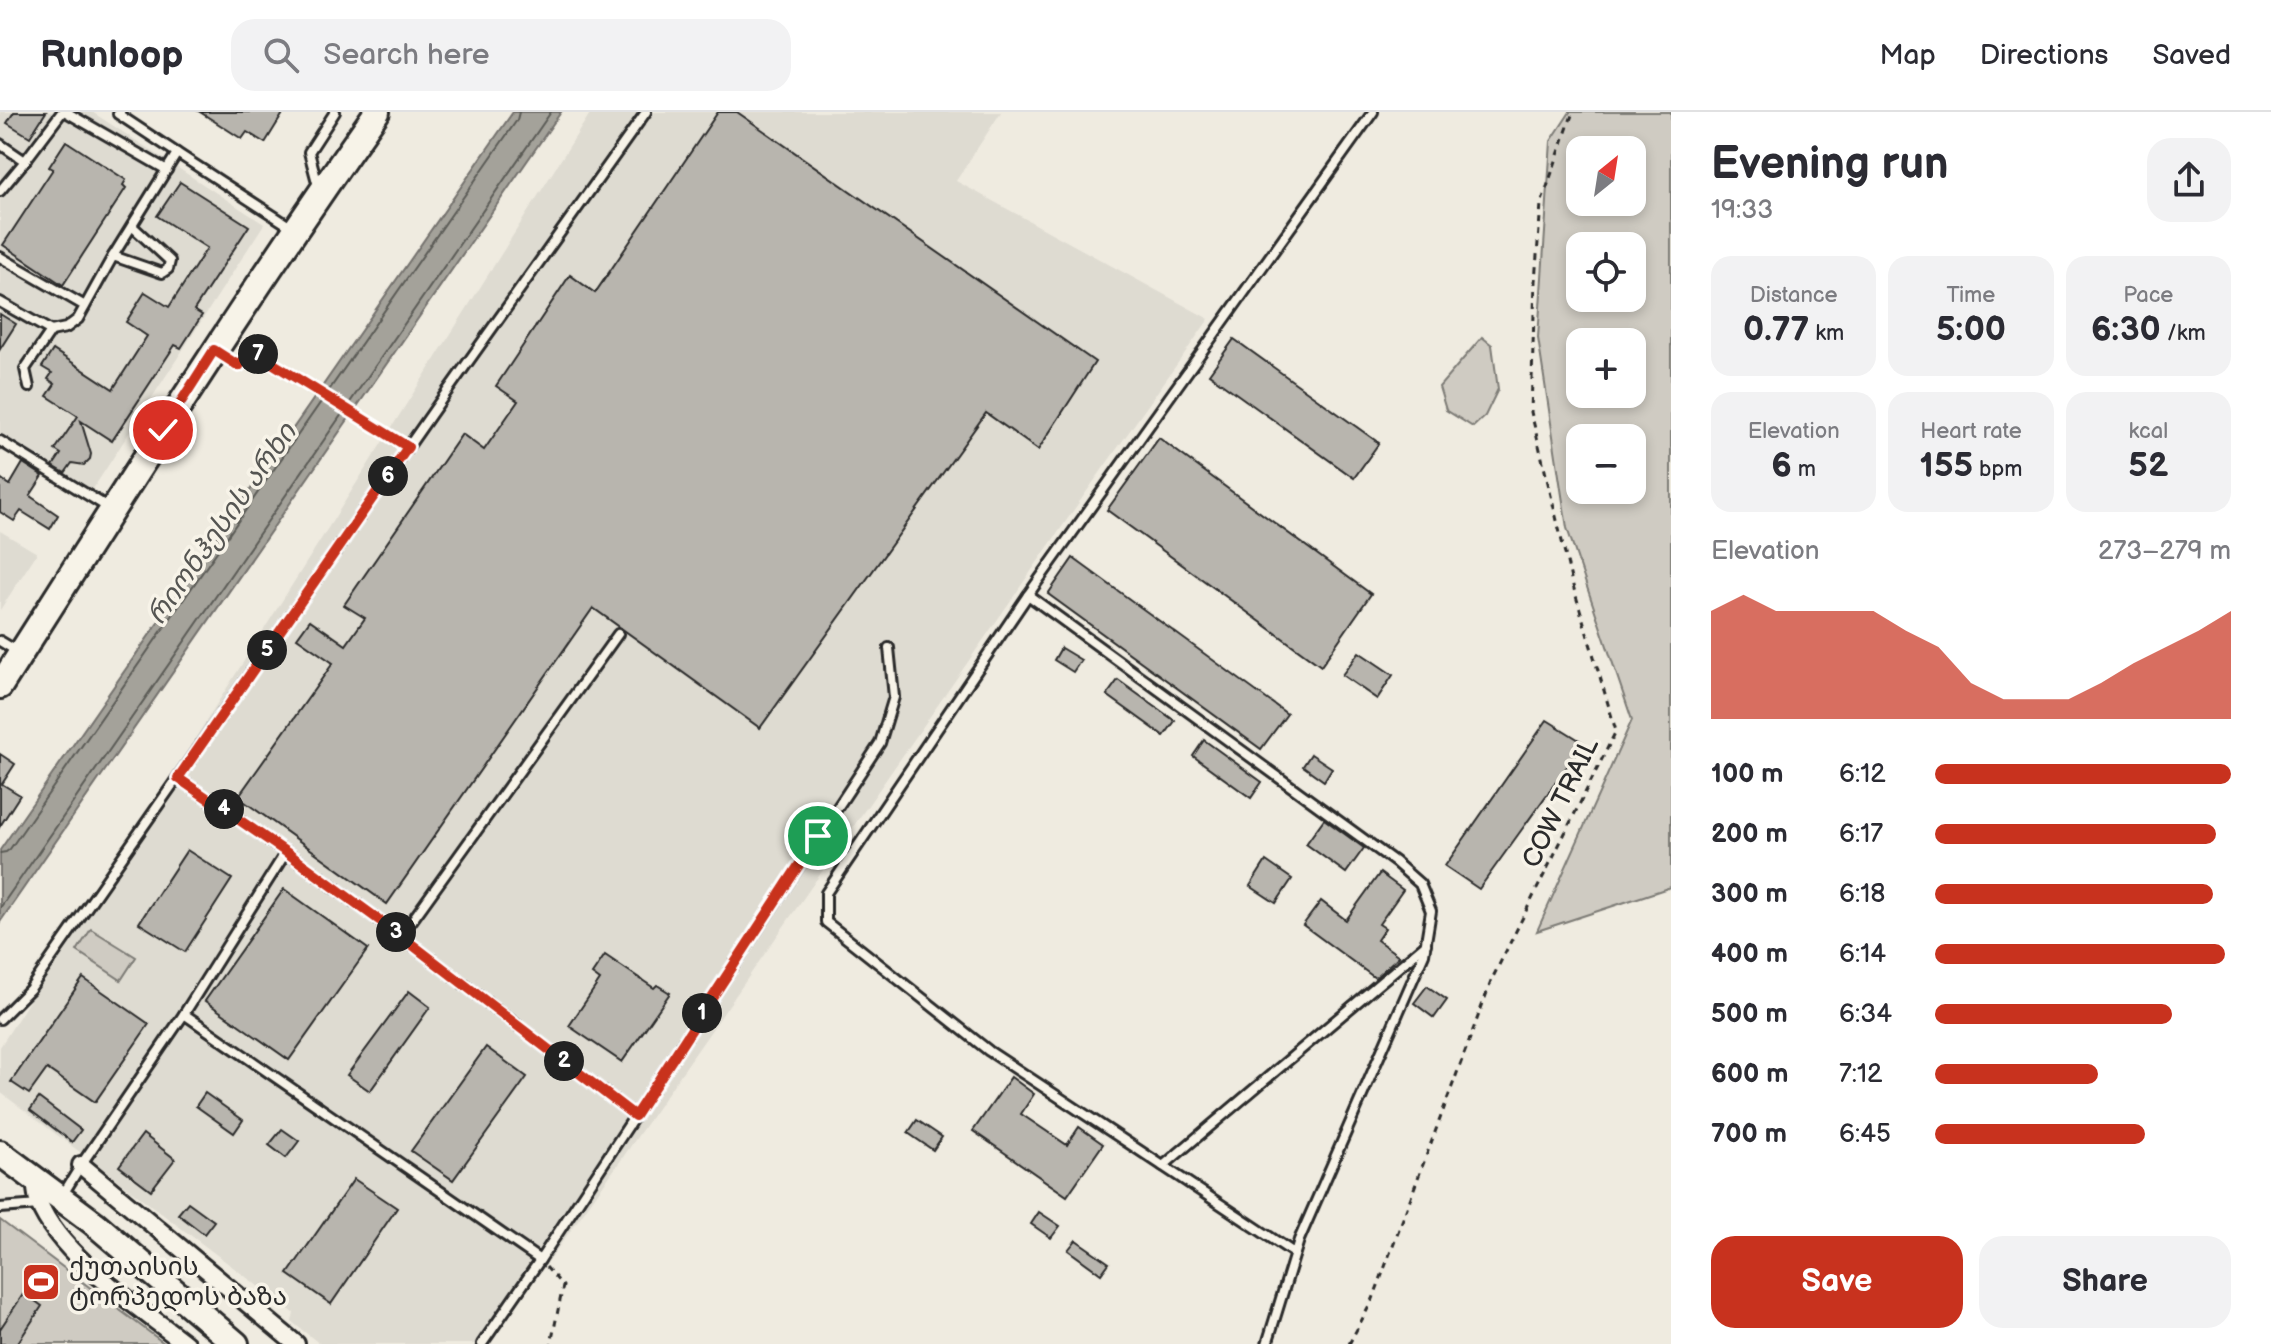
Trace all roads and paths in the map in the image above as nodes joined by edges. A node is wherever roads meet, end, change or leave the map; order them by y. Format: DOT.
graph roads {
  1 [pos="64,112"];
  2 [pos="120,112"];
  3 [pos="335,112"];
  4 [pos="377,112"];
  5 [pos="646,112"];
  6 [pos="1373,112"];
  7 [pos="1573,112"];
  8 [pos="0,144"];
  9 [pos="177,153"];
  10 [pos="25,161"];
  11 [pos="167,170"];
  12 [pos="0,191"];
  13 [pos="320,193"];
  14 [pos="132,226"];
  15 [pos="295,230"];
  16 [pos="113,256"];
  17 [pos="0,257"];
  18 [pos="0,302"];
  19 [pos="85,306"];
  20 [pos="51,331"];
  21 [pos="214,350"];
  22 [pos="29,387"];
  23 [pos="0,441"];
  24 [pos="408,447"];
  25 [pos="112,510"];
  26 [pos="1028,595"];
  27 [pos="618,634"];
  28 [pos="10,647"];
  29 [pos="889,648"];
  30 [pos="0,686"];
  31 [pos="178,778"];
  32 [pos="286,852"];
  33 [pos="401,936"];
  34 [pos="1426,944"];
  35 [pos="184,1014"];
  36 [pos="0,1019"];
  37 [pos="635,1116"];
  38 [pos="0,1153"];
  39 [pos="81,1165"];
  40 [pos="1163,1166"];
  41 [pos="50,1201"];
  42 [pos="0,1208"];
  43 [pos="1294,1253"];
  44 [pos="540,1260"];
  45 [pos="186,1344"];
  46 [pos="236,1344"];
  47 [pos="296,1344"];
  48 [pos="482,1344"];
  49 [pos="551,1344"];
  50 [pos="1267,1344"];
  51 [pos="1349,1344"];
  1 -- 10 [label="lane"];
  1 -- 11 [label="lane"];
  2 -- 9 [label="lane"];
  3 -- 13 [label="lane"];
  4 -- 13 [label="main road"];
  5 -- 24 [label="lane"];
  6 -- 26 [label="lane"];
  7 -- 51 [label="path, COW TRAIL"];
  8 -- 10 [label="lane"];
  9 -- 11 [label="lane"];
  9 -- 15 [label="lane"];
  10 -- 12 [label="lane"];
  11 -- 14 [label="lane"];
  13 -- 15 [label="main road"];
  14 -- 16 [label="lane"];
  14 -- 16 [label="lane"];
  15 -- 21 [label="main road"];
  16 -- 19 [label="lane"];
  17 -- 19 [label="lane"];
  18 -- 20 [label="lane"];
  19 -- 20 [label="lane"];
  20 -- 22 [label="lane"];
  21 -- 24 [label="path"];
  21 -- 25 [label="main road"];
  23 -- 25 [label="lane"];
  24 -- 31 [label="lane"];
  25 -- 28 [label="main road"];
  26 -- 34 [label="lane"];
  26 -- 40 [label="lane"];
  27 -- 33 [label="lane"];
  28 -- 30 [label="main road"];
  29 -- 37 [label="lane"];
  31 -- 32 [label="lane"];
  31 -- 36 [label="lane"];
  32 -- 33 [label="lane"];
  32 -- 35 [label="lane"];
  33 -- 37 [label="lane"];
  34 -- 40 [label="lane"];
  34 -- 43 [label="lane"];
  35 -- 39 [label="lane"];
  35 -- 44 [label="lane"];
  37 -- 44 [label="lane"];
  38 -- 41 [label="main road"];
  39 -- 41 [label="lane"];
  39 -- 47 [label="street"];
  40 -- 43 [label="lane"];
  41 -- 42 [label="lane"];
  41 -- 45 [label="street"];
  41 -- 46 [label="main road"];
  43 -- 50 [label="lane"];
  44 -- 48 [label="lane"];
  44 -- 49 [label="path"];
}
